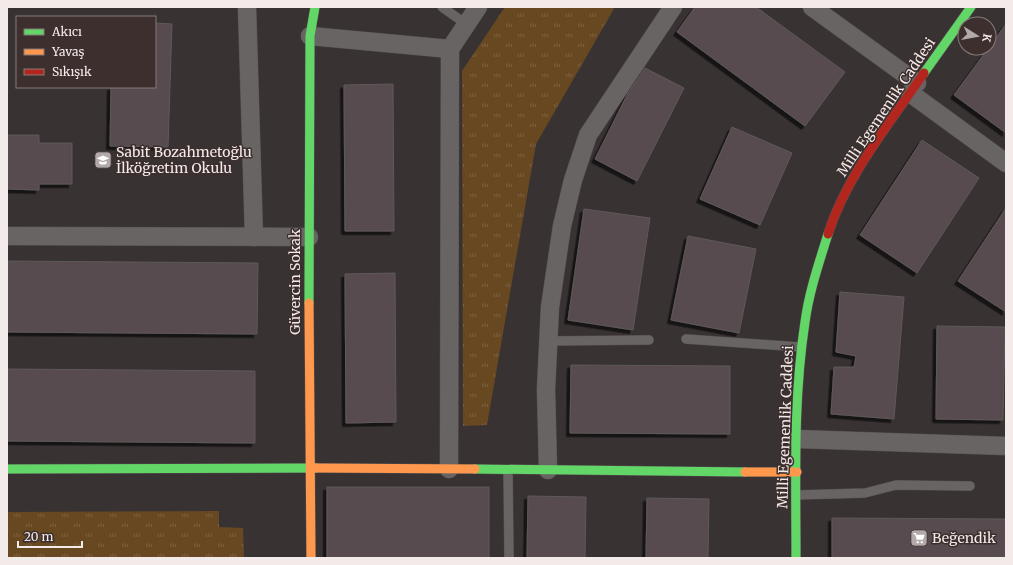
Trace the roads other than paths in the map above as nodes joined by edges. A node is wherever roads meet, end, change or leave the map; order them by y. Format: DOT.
graph roads {
  1 [pos="247,7"];
  2 [pos="315,7"];
  3 [pos="442,7"];
  4 [pos="478,7"];
  5 [pos="673,7"];
  6 [pos="812,7"];
  7 [pos="971,7"];
  8 [pos="466,24"];
  9 [pos="310,36"];
  10 [pos="450,50"];
  11 [pos="914,88"];
  12 [pos="1006,163"];
  13 [pos="7,236"];
  14 [pos="254,237"];
  15 [pos="309,237"];
  16 [pos="686,339"];
  17 [pos="649,340"];
  18 [pos="547,341"];
  19 [pos="800,347"];
  20 [pos="797,439"];
  21 [pos="1006,446"];
  22 [pos="309,468"];
  23 [pos="7,469"];
  24 [pos="449,469"];
  25 [pos="508,470"];
  26 [pos="548,470"];
  27 [pos="797,472"];
  28 [pos="970,486"];
  29 [pos="796,494"];
  30 [pos="311,558"];
  31 [pos="509,558"];
  32 [pos="796,558"];
  1 -- 14 [label="street"];
  2 -- 9 [label="street, Güvercin Sokak"];
  3 -- 8 [label="lane"];
  4 -- 8 [label="street"];
  5 -- 18 [label="street"];
  6 -- 11 [label="street"];
  7 -- 11 [label="street, Milli Egemenlik Caddesi"];
  8 -- 10 [label="street"];
  9 -- 10 [label="street"];
  9 -- 15 [label="street, Güvercin Sokak"];
  10 -- 24 [label="street"];
  11 -- 12 [label="street"];
  11 -- 19 [label="street, Milli Egemenlik Caddesi"];
  13 -- 14 [label="street"];
  14 -- 15 [label="street"];
  15 -- 22 [label="street, Güvercin Sokak"];
  16 -- 19 [label="lane"];
  17 -- 18 [label="lane"];
  18 -- 26 [label="street"];
  19 -- 20 [label="street, Milli Egemenlik Caddesi"];
  20 -- 21 [label="street"];
  20 -- 27 [label="street, Milli Egemenlik Caddesi"];
  22 -- 23 [label="street"];
  22 -- 24 [label="street"];
  22 -- 30 [label="street, Güvercin Sokak"];
  24 -- 25 [label="street"];
  25 -- 26 [label="street"];
  25 -- 31 [label="lane"];
  26 -- 27 [label="street"];
  27 -- 29 [label="street, Milli Egemenlik Caddesi"];
  28 -- 29 [label="lane"];
  29 -- 32 [label="street, Milli Egemenlik Caddesi"];
}
